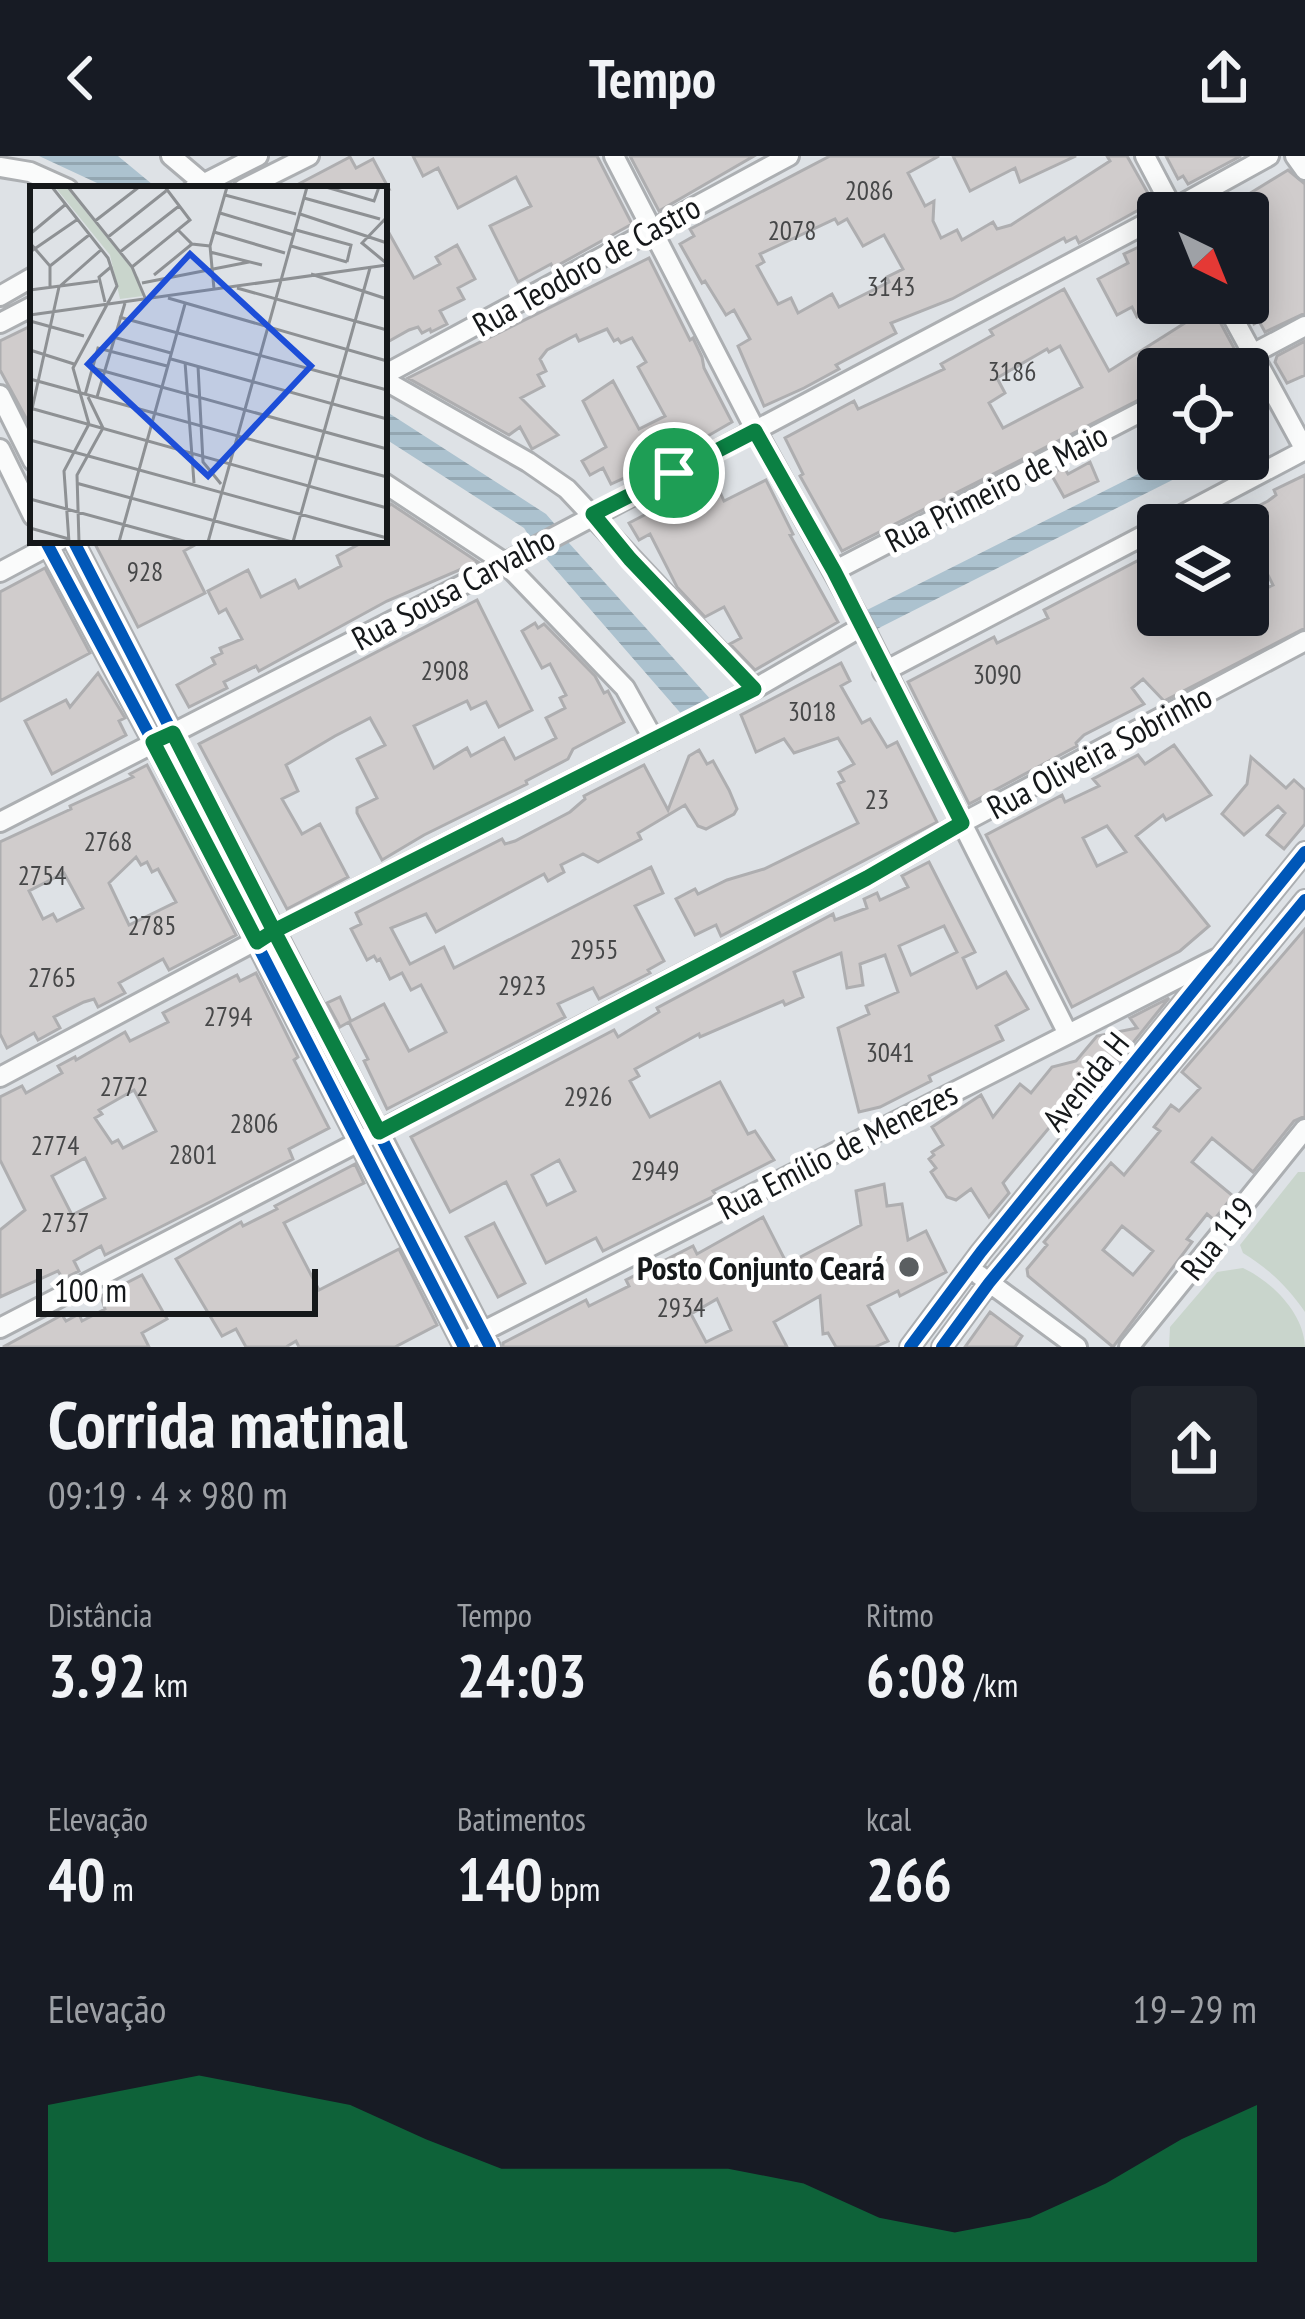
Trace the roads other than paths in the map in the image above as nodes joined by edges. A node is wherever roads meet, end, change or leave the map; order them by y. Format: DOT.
graph roads {
  1 [pos="171,156"];
  2 [pos="258,156"];
  3 [pos="309,156"];
  4 [pos="614,156"];
  5 [pos="788,156"];
  6 [pos="1145,156"];
  7 [pos="1269,156"];
  8 [pos="1295,156"];
  9 [pos="0,167"];
  10 [pos="1305,170"];
  11 [pos="61,186"];
  12 [pos="200,186"];
  13 [pos="206,186"];
  14 [pos="249,186"];
  15 [pos="1160,192"];
  16 [pos="1205,192"];
  17 [pos="651,228"];
  18 [pos="1137,229"];
  19 [pos="30,279"];
  20 [pos="0,296"];
  21 [pos="30,307"];
  22 [pos="0,322"];
  23 [pos="1305,326"];
  24 [pos="1265,348"];
  25 [pos="387,375"];
  26 [pos="387,379"];
  27 [pos="1269,382"];
  28 [pos="0,395"];
  29 [pos="1137,414"];
  30 [pos="755,431"];
  31 [pos="0,448"];
  32 [pos="1305,450"];
  33 [pos="30,455"];
  34 [pos="387,484"];
  35 [pos="1202,504"];
  36 [pos="30,510"];
  37 [pos="593,514"];
  38 [pos="1137,538"];
  39 [pos="49,543"];
  40 [pos="52,543"];
  41 [pos="75,543"];
  42 [pos="505,563"];
  43 [pos="834,571"];
  44 [pos="0,572"];
  45 [pos="863,626"];
  46 [pos="1305,641"];
  47 [pos="883,672"];
  48 [pos="754,689"];
  49 [pos="173,733"];
  50 [pos="653,740"];
  51 [pos="153,742"];
  52 [pos="0,822"];
  53 [pos="962,823"];
  54 [pos="1305,853"];
  55 [pos="1305,900"];
  56 [pos="266,937"];
  57 [pos="1222,956"];
  58 [pos="1067,1032"];
  59 [pos="0,1077"];
  60 [pos="1305,1130"];
  61 [pos="379,1132"];
  62 [pos="359,1142"];
  63 [pos="969,1268"];
  64 [pos="988,1283"];
  65 [pos="0,1328"];
  66 [pos="486,1340"];
  67 [pos="460,1346"];
  68 [pos="910,1347"];
  69 [pos="942,1347"];
  70 [pos="1077,1347"];
  71 [pos="1129,1347"];
  1 -- 12 [label="street"];
  2 -- 13 [label="street"];
  3 -- 14 [label="street"];
  4 -- 17 [label="street"];
  5 -- 17 [label="street, Rua Teodoro de Castro"];
  6 -- 15 [label="street"];
  7 -- 16 [label="street, Rua Sousa Carvalho"];
  8 -- 10 [label="street"];
  9 -- 11 [label="street"];
  17 -- 25 [label="street, Rua Teodoro de Castro"];
  17 -- 30 [label="street"];
  18 -- 30 [label="street, Rua Sousa Carvalho"];
  19 -- 20 [label="street"];
  21 -- 22 [label="street"];
  23 -- 24 [label="street"];
  26 -- 37 [label="street"];
  27 -- 32 [label="street"];
  28 -- 33 [label="street"];
  29 -- 43 [label="street, Rua Primeiro de Maio"];
  30 -- 37 [label="street, Rua Sousa Carvalho"];
  30 -- 43 [label="street"];
  31 -- 36 [label="street"];
  32 -- 35 [label="street"];
  34 -- 42 [label="street"];
  37 -- 42 [label="street, Rua Sousa Carvalho"];
  37 -- 48 [label="street"];
  38 -- 47 [label="street"];
  39 -- 44 [label="street"];
  40 -- 51 [label="street"];
  41 -- 49 [label="street"];
  42 -- 49 [label="street, Rua Sousa Carvalho"];
  42 -- 50 [label="street"];
  43 -- 45 [label="street"];
  45 -- 47 [label="street"];
  45 -- 48 [label="street"];
  46 -- 53 [label="street, Rua Oliveira Sobrinho"];
  47 -- 53 [label="street"];
  48 -- 50 [label="street"];
  49 -- 51 [label="street, Rua Sousa Carvalho"];
  49 -- 56 [label="street"];
  50 -- 56 [label="street"];
  51 -- 52 [label="street, Rua Sousa Carvalho"];
  51 -- 56 [label="street"];
  53 -- 58 [label="street"];
  53 -- 61 [label="street, Rua Oliveira Sobrinho"];
  54 -- 57 [label="street, Avenida H"];
  55 -- 64 [label="street, Avenida H"];
  56 -- 59 [label="street"];
  56 -- 61 [label="street"];
  56 -- 62 [label="street"];
  57 -- 58 [label="street, Rua Emílio de Menezes"];
  57 -- 63 [label="street, Avenida H"];
  58 -- 66 [label="street, Rua Emílio de Menezes"];
  60 -- 71 [label="street, Rua 119"];
  61 -- 62 [label="street, Rua Oliveira Sobrinho"];
  61 -- 66 [label="street"];
  62 -- 65 [label="street, Rua Oliveira Sobrinho"];
  62 -- 67 [label="street"];
  63 -- 64 [label="street"];
  63 -- 68 [label="street, Avenida H"];
  64 -- 69 [label="street, Avenida H"];
  64 -- 70 [label="street"];
  66 -- 67 [label="street, Rua Emílio de Menezes"];
}
